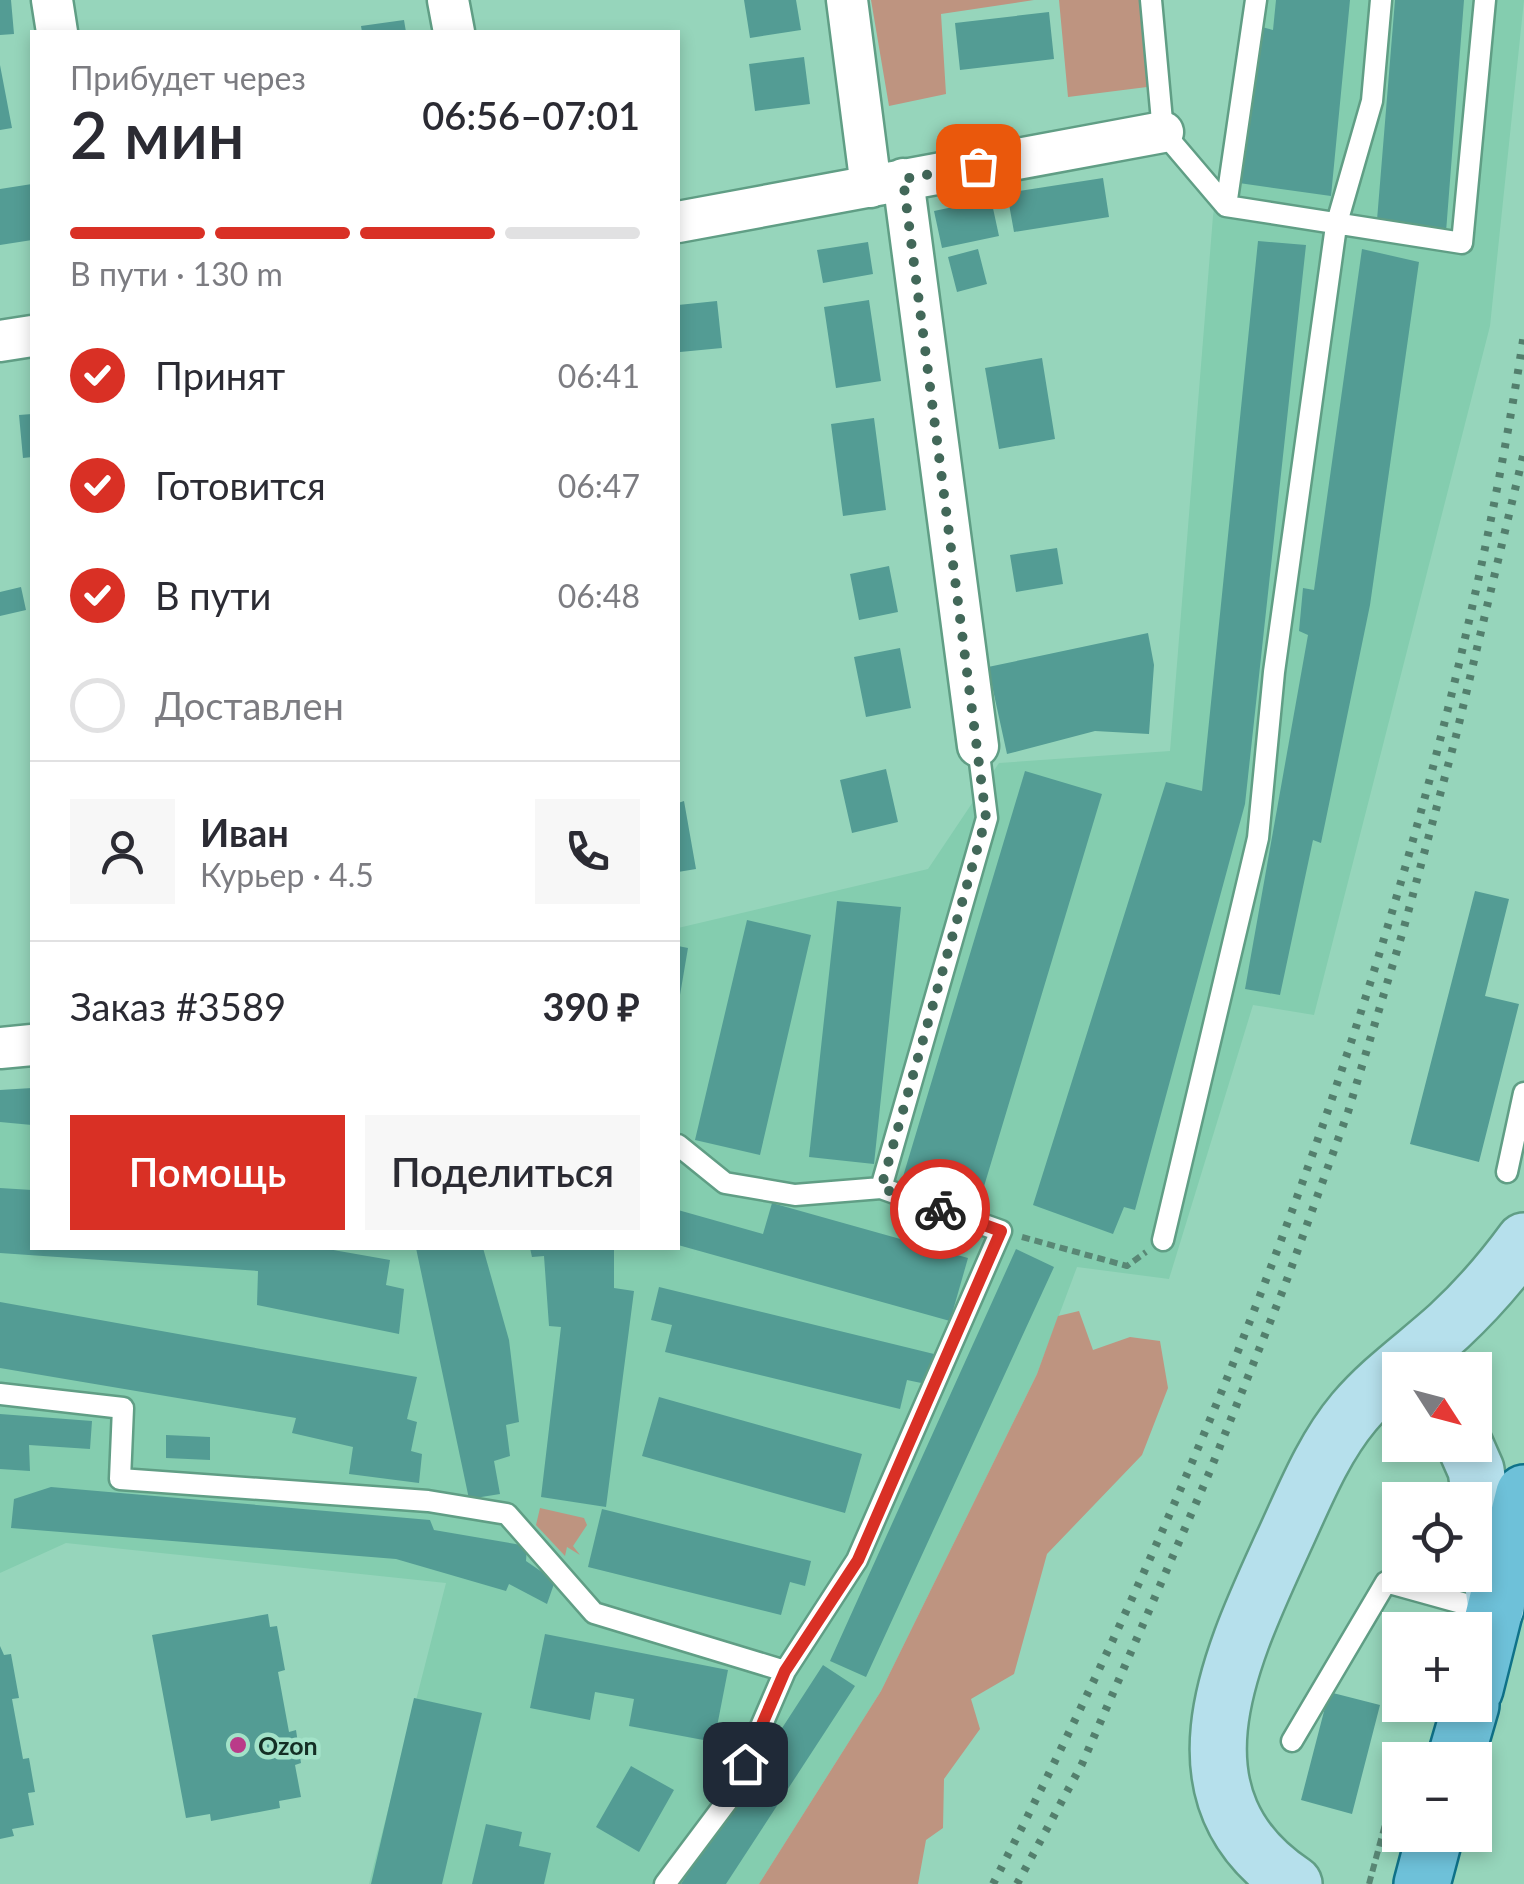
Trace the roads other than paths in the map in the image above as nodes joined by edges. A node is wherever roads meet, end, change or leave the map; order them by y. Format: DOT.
graph roads {
  1 [pos="52,0"];
  2 [pos="448,0"];
  3 [pos="847,0"];
  4 [pos="1151,0"];
  5 [pos="1256,0"];
  6 [pos="1381,0"];
  7 [pos="1485,0"];
  8 [pos="57,30"];
  9 [pos="454,30"];
  10 [pos="1163,132"];
  11 [pos="887,183"];
  12 [pos="1226,206"];
  13 [pos="680,222"];
  14 [pos="1336,226"];
  15 [pos="30,336"];
  16 [pos="0,341"];
  17 [pos="978,746"];
  18 [pos="30,1045"];
  19 [pos="0,1048"];
  20 [pos="1524,1093"];
  21 [pos="680,1147"];
  22 [pos="1506,1172"];
  23 [pos="881,1188"];
  24 [pos="1163,1240"];
  25 [pos="1524,1241"];
  26 [pos="0,1394"];
  27 [pos="1382,1415"];
  28 [pos="1473,1462"];
  29 [pos="1524,1494"];
  30 [pos="1300,1505"];
  31 [pos="1524,1512"];
  32 [pos="1496,1612"];
  33 [pos="1492,1627"];
  34 [pos="785,1671"];
  35 [pos="1292,1742"];
  36 [pos="1430,1852"];
  37 [pos="665,1884"];
  38 [pos="1294,1884"];
  39 [pos="1422,1884"];
  1 -- 8 [label="street"];
  2 -- 9 [label="street"];
  3 -- 11 [label="street"];
  4 -- 10 [label="lane"];
  5 -- 12 [label="lane"];
  6 -- 14 [label="lane"];
  7 -- 14 [label="lane"];
  10 -- 11 [label="street"];
  10 -- 12 [label="lane"];
  11 -- 13 [label="street"];
  11 -- 17 [label="street"];
  12 -- 14 [label="lane"];
  14 -- 24 [label="lane"];
  15 -- 16 [label="street"];
  17 -- 23 [label="lane"];
  18 -- 19 [label="street"];
  20 -- 22 [label="lane"];
  21 -- 23 [label="lane"];
  23 -- 34 [label="lane"];
  25 -- 30 [label="main road"];
  26 -- 34 [label="lane"];
  27 -- 30 [label="main road"];
  28 -- 32 [label="main road"];
  29 -- 31 [label="main road"];
  29 -- 32 [label="main road"];
  30 -- 38 [label="main road"];
  32 -- 33 [label="main road"];
  32 -- 35 [label="lane"];
  34 -- 37 [label="lane"];
  36 -- 39 [label="main road"];
}
